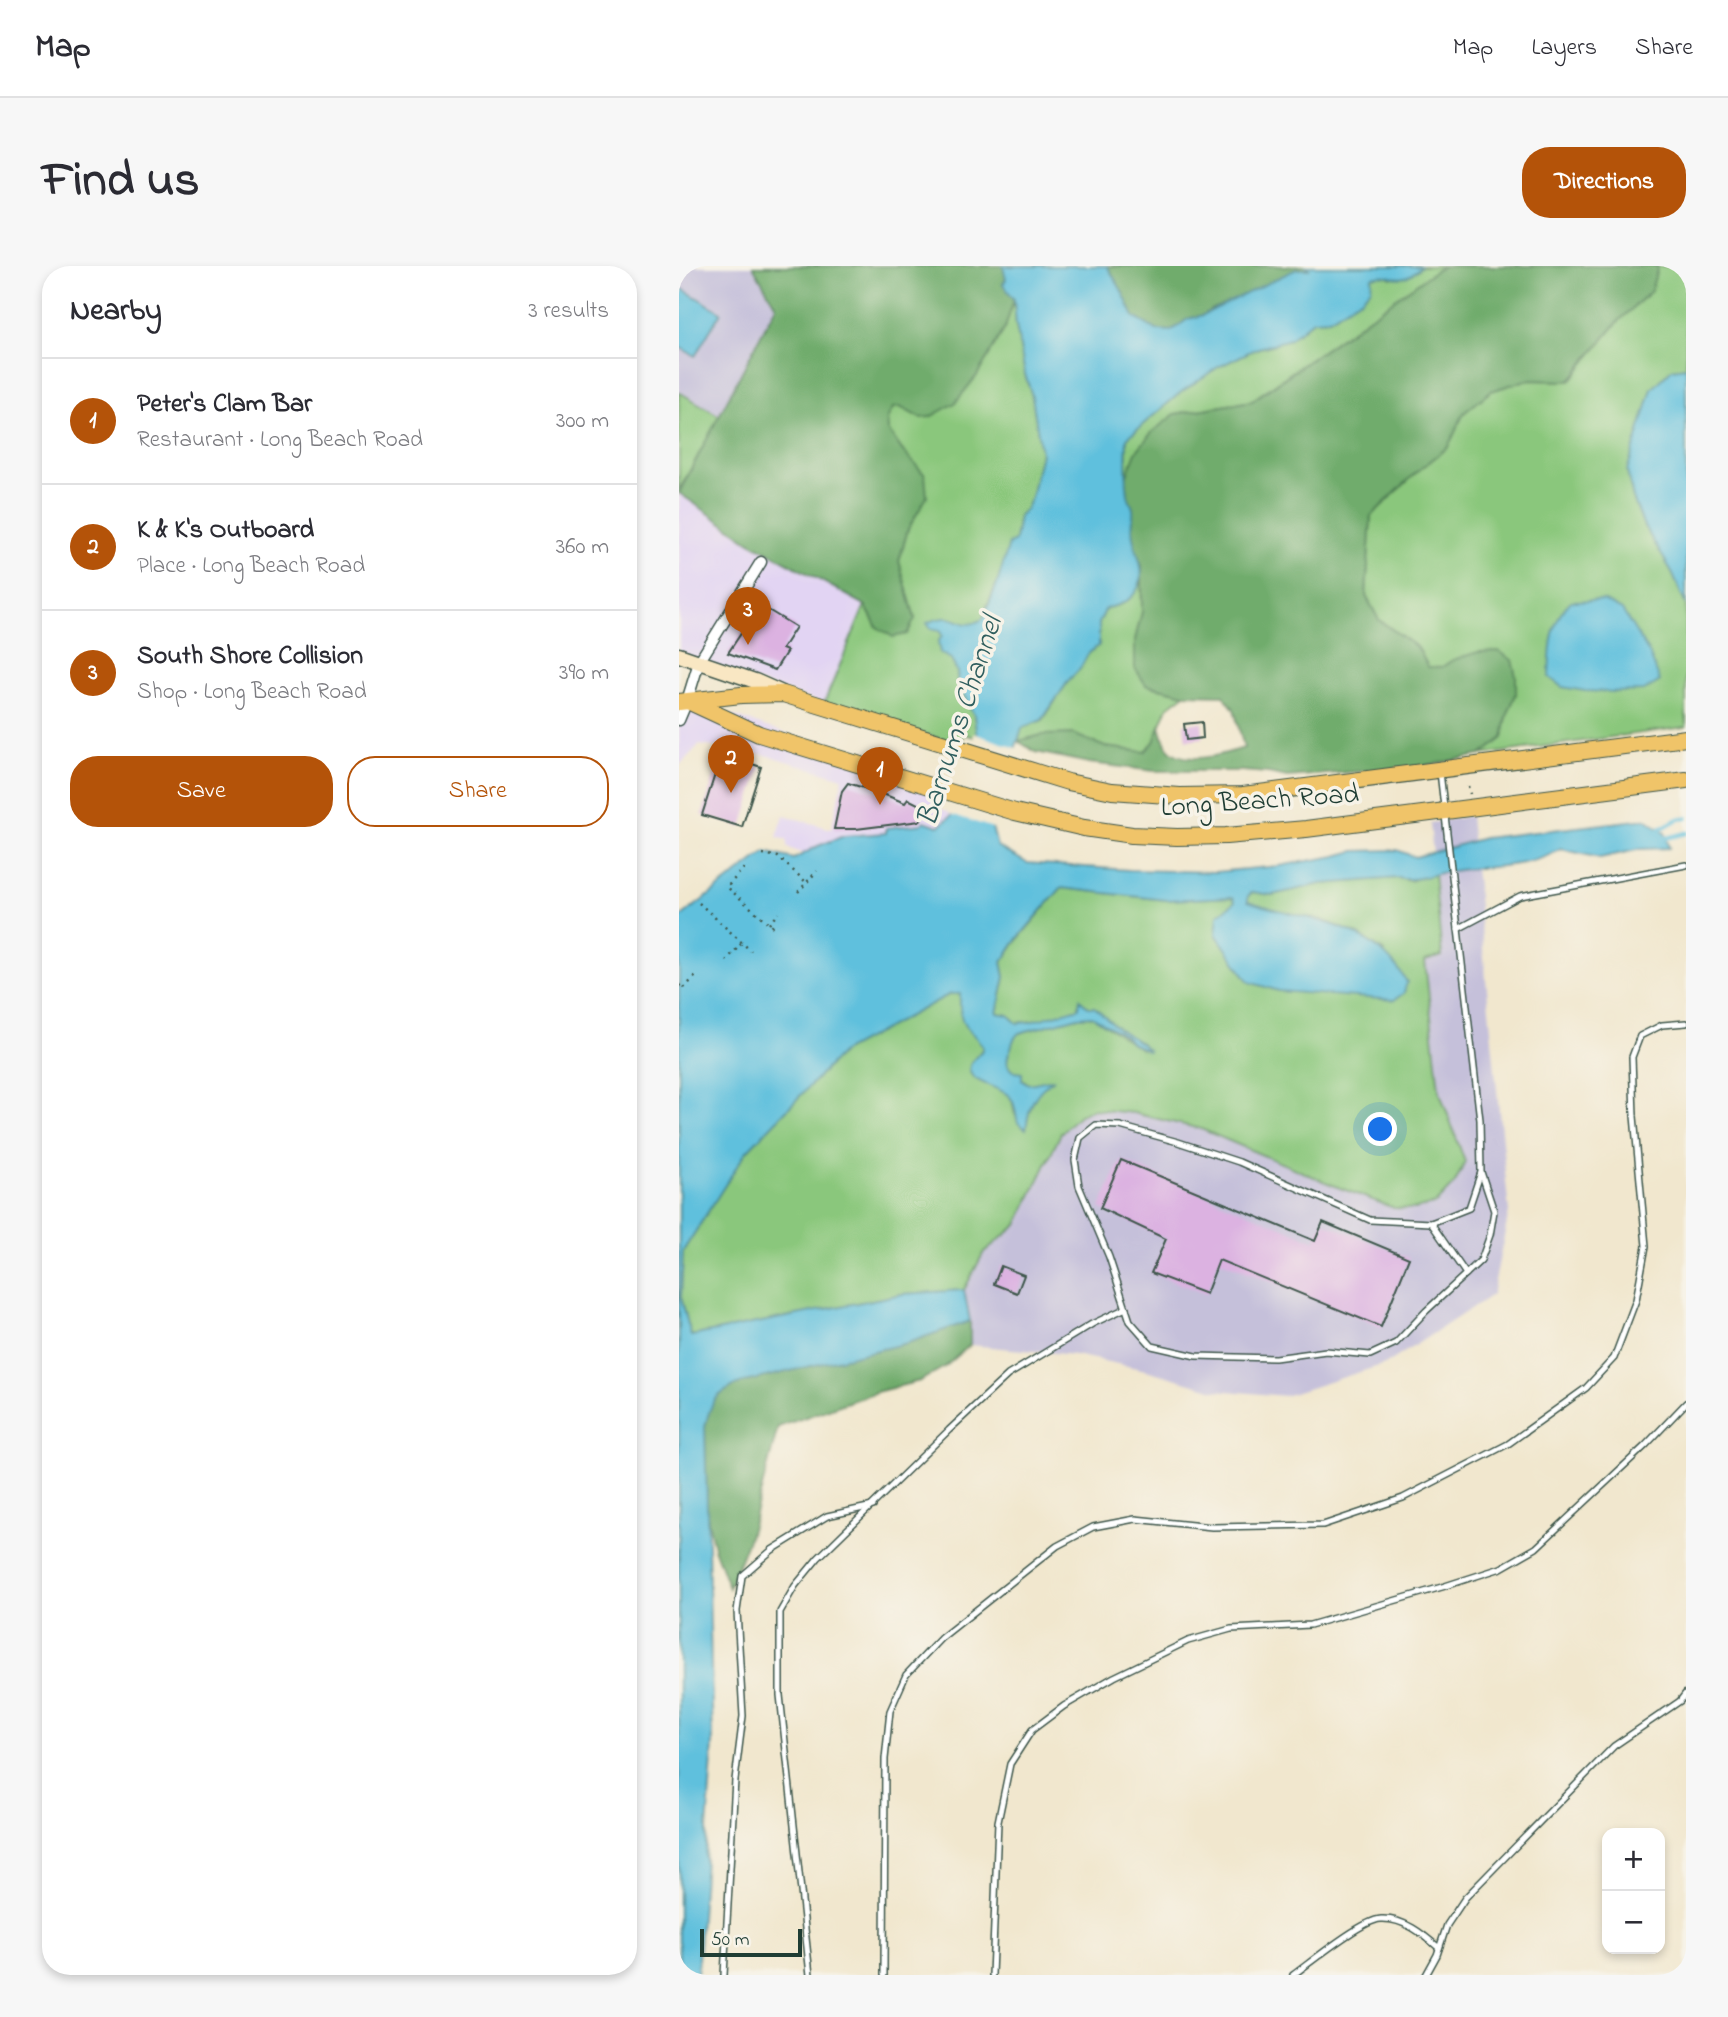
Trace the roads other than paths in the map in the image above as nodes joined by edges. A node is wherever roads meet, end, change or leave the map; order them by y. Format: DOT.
graph roads {
  1 [pos="761,562"];
  2 [pos="679,655"];
  3 [pos="699,662"];
  4 [pos="783,694"];
  5 [pos="682,700"];
  6 [pos="679,720"];
  7 [pos="1686,738"];
  8 [pos="1440,770"];
  9 [pos="1686,780"];
  10 [pos="1446,812"];
  11 [pos="1686,864"];
  12 [pos="1458,929"];
  13 [pos="1686,1023"];
  14 [pos="1481,1172"];
  15 [pos="1431,1223"];
  16 [pos="1467,1274"];
  17 [pos="1126,1308"];
  18 [pos="1686,1403"];
  19 [pos="873,1506"];
  20 [pos="1686,1693"];
  21 [pos="1439,1948"];
  22 [pos="724,1975"];
  23 [pos="810,1975"];
  24 [pos="884,1975"];
  25 [pos="992,1975"];
  26 [pos="1293,1975"];
  27 [pos="1426,1975"];
  1 -- 3 [label="street"];
  2 -- 3 [label="main road, Long Beach Road"];
  3 -- 4 [label="main road, Long Beach Road"];
  3 -- 5 [label="street"];
  4 -- 5 [label="main road, Long Beach Road"];
  4 -- 8 [label="main road, Long Beach Road"];
  5 -- 6 [label="street"];
  5 -- 10 [label="main road, Long Beach Road"];
  7 -- 8 [label="main road, Long Beach Road"];
  8 -- 10 [label="lane"];
  9 -- 10 [label="main road, Long Beach Road"];
  10 -- 12 [label="lane"];
  11 -- 12 [label="lane"];
  12 -- 14 [label="lane"];
  13 -- 24 [label="lane"];
  14 -- 15 [label="lane"];
  14 -- 16 [label="lane"];
  15 -- 16 [label="lane"];
  15 -- 17 [label="lane"];
  16 -- 17 [label="lane"];
  17 -- 19 [label="lane"];
  18 -- 25 [label="lane"];
  19 -- 22 [label="lane"];
  19 -- 23 [label="lane"];
  20 -- 21 [label="lane"];
  21 -- 26 [label="lane"];
  21 -- 27 [label="lane"];
}
